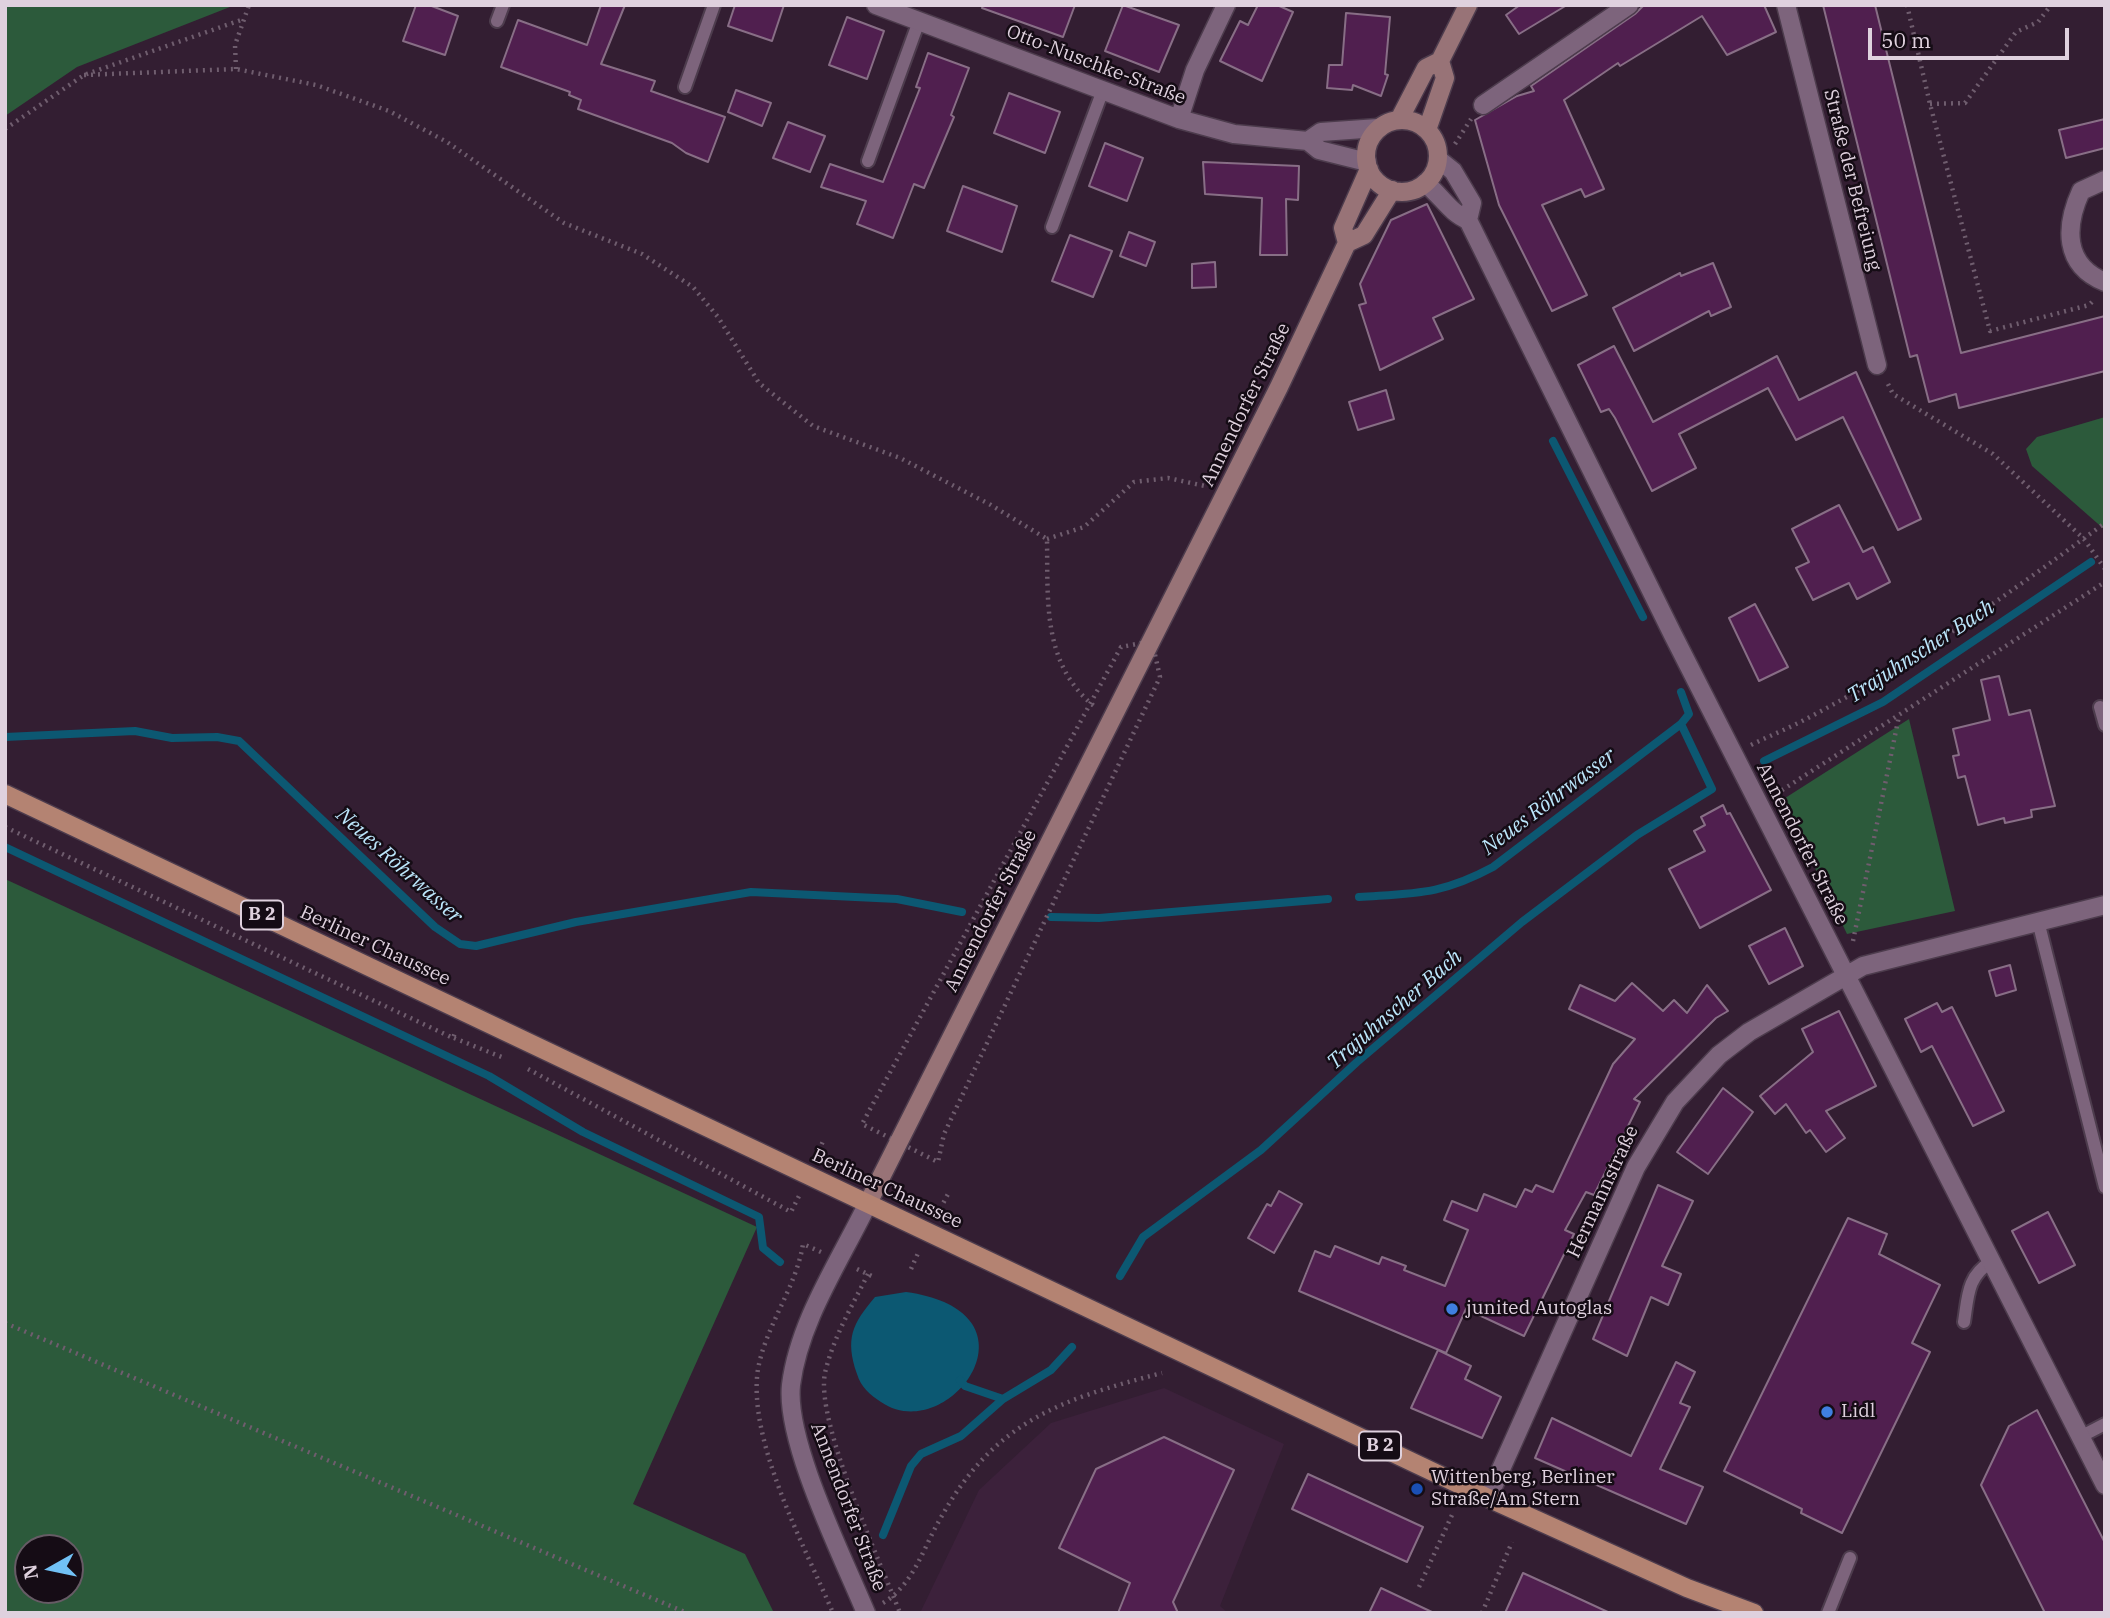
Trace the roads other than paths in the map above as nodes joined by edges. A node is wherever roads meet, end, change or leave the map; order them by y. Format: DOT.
graph roads {
  1 [pos="503,5"];
  2 [pos="714,5"];
  3 [pos="876,5"];
  4 [pos="1226,5"];
  5 [pos="1468,5"];
  6 [pos="1629,5"];
  7 [pos="1786,5"];
  8 [pos="497,21"];
  9 [pos="919,21"];
  10 [pos="1440,61"];
  11 [pos="685,87"];
  12 [pos="1103,90"];
  13 [pos="1483,105"];
  14 [pos="1180,119"];
  15 [pos="1399,120"];
  16 [pos="1378,128"];
  17 [pos="1427,130"];
  18 [pos="1308,141"];
  19 [pos="1438,159"];
  20 [pos="867,160"];
  21 [pos="1368,165"];
  22 [pos="2105,180"];
  23 [pos="1425,183"];
  24 [pos="1392,190"];
  25 [pos="1468,220"];
  26 [pos="1052,228"];
  27 [pos="1347,243"];
  28 [pos="2101,289"];
  29 [pos="1877,365"];
  30 [pos="2100,707"];
  31 [pos="2105,725"];
  32 [pos="5,794"];
  33 [pos="2105,905"];
  34 [pos="2038,921"];
  35 [pos="1846,976"];
  36 [pos="2105,1187"];
  37 [pos="868,1203"];
  38 [pos="1991,1262"];
  39 [pos="1964,1322"];
  40 [pos="2105,1424"];
  41 [pos="2080,1437"];
  42 [pos="2105,1485"];
  43 [pos="1488,1498"];
  44 [pos="1850,1558"];
  45 [pos="871,1610"];
  46 [pos="1754,1613"];
  47 [pos="1828,1613"];
  1 -- 8 [label="lane"];
  2 -- 11 [label="lane"];
  3 -- 9 [label="street, Otto-Nuschke-Straße"];
  4 -- 14 [label="street"];
  5 -- 10 [label="main road"];
  6 -- 13 [label="street"];
  7 -- 29 [label="street, Straße der Befreiung"];
  9 -- 12 [label="street, Otto-Nuschke-Straße"];
  9 -- 20 [label="lane"];
  10 -- 15 [label="main road"];
  10 -- 17 [label="main road"];
  12 -- 14 [label="street, Otto-Nuschke-Straße"];
  12 -- 26 [label="lane"];
  14 -- 18 [label="street, Otto-Nuschke-Straße"];
  15 -- 16 [label="main road"];
  15 -- 17 [label="main road"];
  16 -- 18 [label="street, Otto-Nuschke-Straße"];
  16 -- 21 [label="main road"];
  17 -- 19 [label="main road"];
  18 -- 21 [label="street, Otto-Nuschke-Straße"];
  19 -- 23 [label="main road"];
  19 -- 25 [label="street"];
  21 -- 24 [label="main road"];
  21 -- 27 [label="main road, Annendorfer Straße"];
  22 -- 28 [label="street"];
  23 -- 24 [label="main road"];
  23 -- 25 [label="street"];
  24 -- 27 [label="main road, Annendorfer Straße"];
  25 -- 35 [label="street, Annendorfer Straße"];
  27 -- 37 [label="main road, Annendorfer Straße"];
  30 -- 31 [label="lane"];
  32 -- 37 [label="main road, Berliner Chaussee / B 2"];
  33 -- 34 [label="street, Hermannstraße"];
  34 -- 35 [label="street, Hermannstraße"];
  34 -- 36 [label="lane"];
  35 -- 38 [label="street, Annendorfer Straße"];
  35 -- 43 [label="street, Hermannstraße"];
  37 -- 43 [label="main road, Berliner Chaussee / B 2"];
  37 -- 45 [label="street, Annendorfer Straße"];
  38 -- 39 [label="lane"];
  38 -- 41 [label="street, Annendorfer Straße"];
  40 -- 41 [label="lane"];
  41 -- 42 [label="street, Annendorfer Straße"];
  43 -- 46 [label="main road, Berliner Chaussee / B 2"];
  44 -- 47 [label="lane"];
}
